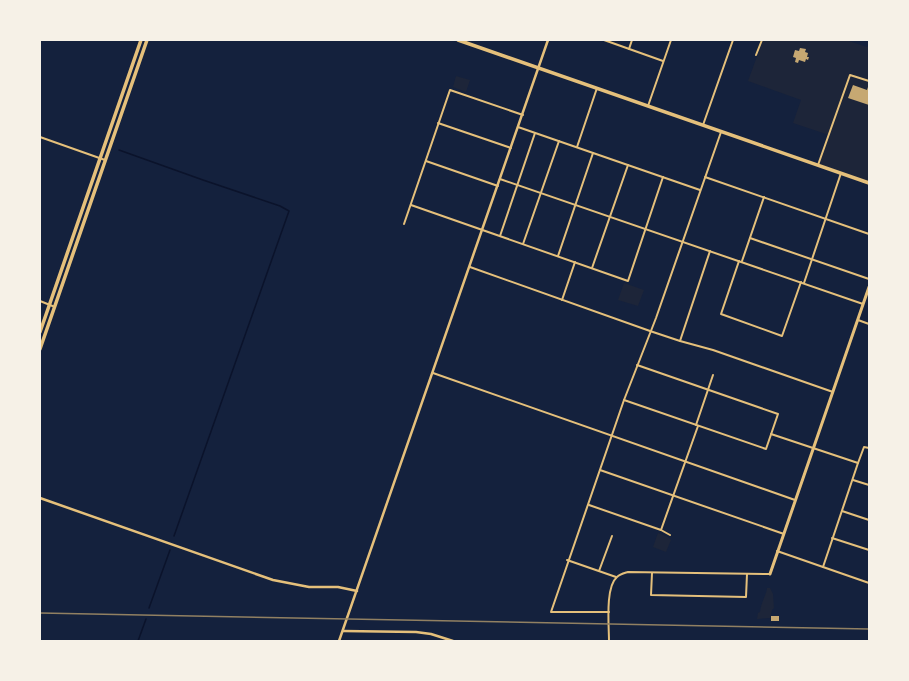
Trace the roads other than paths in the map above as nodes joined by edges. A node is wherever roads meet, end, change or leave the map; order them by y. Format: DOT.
graph roads {
  1 [pos="141,40"];
  2 [pos="147,40"];
  3 [pos="458,40"];
  4 [pos="548,40"];
  5 [pos="604,40"];
  6 [pos="632,40"];
  7 [pos="671,40"];
  8 [pos="733,40"];
  9 [pos="762,40"];
  10 [pos="629,49"];
  11 [pos="756,55"];
  12 [pos="664,61"];
  13 [pos="538,68"];
  14 [pos="869,81"];
  15 [pos="597,88"];
  16 [pos="648,106"];
  17 [pos="523,115"];
  18 [pos="438,123"];
  19 [pos="703,125"];
  20 [pos="518,127"];
  21 [pos="721,131"];
  22 [pos="535,133"];
  23 [pos="40,137"];
  24 [pos="560,141"];
  25 [pos="577,147"];
  26 [pos="511,148"];
  27 [pos="593,153"];
  28 [pos="100,158"];
  29 [pos="105,160"];
  30 [pos="426,161"];
  31 [pos="628,165"];
  32 [pos="818,165"];
  33 [pos="841,173"];
  34 [pos="663,177"];
  35 [pos="705,177"];
  36 [pos="500,179"];
  37 [pos="869,183"];
  38 [pos="518,184"];
  39 [pos="498,186"];
  40 [pos="700,190"];
  41 [pos="542,192"];
  42 [pos="764,197"];
  43 [pos="576,204"];
  44 [pos="411,205"];
  45 [pos="610,217"];
  46 [pos="826,219"];
  47 [pos="404,224"];
  48 [pos="646,228"];
  49 [pos="483,230"];
  50 [pos="869,234"];
  51 [pos="500,236"];
  52 [pos="750,238"];
  53 [pos="683,241"];
  54 [pos="523,244"];
  55 [pos="710,250"];
  56 [pos="558,256"];
  57 [pos="812,260"];
  58 [pos="741,261"];
  59 [pos="575,262"];
  60 [pos="470,267"];
  61 [pos="592,268"];
  62 [pos="869,279"];
  63 [pos="801,282"];
  64 [pos="804,283"];
  65 [pos="869,287"];
  66 [pos="562,300"];
  67 [pos="40,301"];
  68 [pos="863,304"];
  69 [pos="50,305"];
  70 [pos="55,307"];
  71 [pos="858,320"];
  72 [pos="869,324"];
  73 [pos="650,331"];
  74 [pos="40,332"];
  75 [pos="680,341"];
  76 [pos="40,349"];
  77 [pos="637,365"];
  78 [pos="433,374"];
  79 [pos="713,375"];
  80 [pos="708,390"];
  81 [pos="833,392"];
  82 [pos="624,400"];
  83 [pos="697,426"];
  84 [pos="771,434"];
  85 [pos="612,436"];
  86 [pos="869,448"];
  87 [pos="813,449"];
  88 [pos="686,460"];
  89 [pos="858,463"];
  90 [pos="600,470"];
  91 [pos="853,480"];
  92 [pos="869,485"];
  93 [pos="673,496"];
  94 [pos="40,498"];
  95 [pos="795,500"];
  96 [pos="588,505"];
  97 [pos="841,511"];
  98 [pos="869,520"];
  99 [pos="661,530"];
  100 [pos="784,534"];
  101 [pos="670,535"];
  102 [pos="612,536"];
  103 [pos="832,538"];
  104 [pos="869,550"];
  105 [pos="777,552"];
  106 [pos="567,560"];
  107 [pos="823,567"];
  108 [pos="599,571"];
  109 [pos="652,572"];
  110 [pos="747,574"];
  111 [pos="770,574"];
  112 [pos="616,577"];
  113 [pos="869,583"];
  114 [pos="357,591"];
  115 [pos="609,612"];
  116 [pos="343,631"];
  117 [pos="339,641"];
  118 [pos="453,641"];
  119 [pos="609,641"];
  120 [pos="836,641"];
  121 [pos="839,641"];
  1 -- 28 [label="main road"];
  2 -- 29 [label="main road"];
  3 -- 13 [label="main road"];
  4 -- 13 [label="street"];
  5 -- 10 [label="street"];
  6 -- 10 [label="street"];
  7 -- 12 [label="street"];
  8 -- 19 [label="street"];
  9 -- 11 [label="street"];
  10 -- 12 [label="street"];
  12 -- 16 [label="street"];
  13 -- 15 [label="main road"];
  13 -- 17 [label="street"];
  14 -- 32 [label="street"];
  15 -- 16 [label="main road"];
  15 -- 25 [label="street"];
  16 -- 19 [label="main road"];
  17 -- 18 [label="street"];
  17 -- 20 [label="street"];
  18 -- 26 [label="street"];
  18 -- 30 [label="street"];
  19 -- 21 [label="main road"];
  20 -- 22 [label="street"];
  20 -- 26 [label="street"];
  21 -- 32 [label="main road"];
  21 -- 35 [label="street"];
  22 -- 24 [label="street"];
  22 -- 38 [label="street"];
  23 -- 28 [label="street"];
  24 -- 25 [label="street"];
  24 -- 41 [label="street"];
  25 -- 27 [label="street"];
  26 -- 36 [label="street"];
  27 -- 31 [label="street"];
  27 -- 43 [label="street"];
  28 -- 29 [label="street"];
  28 -- 69 [label="main road"];
  29 -- 70 [label="main road"];
  30 -- 39 [label="street"];
  30 -- 44 [label="street"];
  31 -- 34 [label="street"];
  31 -- 45 [label="street"];
  32 -- 33 [label="main road"];
  33 -- 37 [label="main road"];
  33 -- 46 [label="street"];
  34 -- 40 [label="street"];
  34 -- 48 [label="street"];
  35 -- 40 [label="street"];
  35 -- 42 [label="street"];
  36 -- 38 [label="street"];
  36 -- 39 [label="street"];
  38 -- 41 [label="street"];
  38 -- 51 [label="street"];
  39 -- 49 [label="street"];
  40 -- 53 [label="street"];
  41 -- 43 [label="street"];
  41 -- 54 [label="street"];
  42 -- 46 [label="street"];
  42 -- 52 [label="street"];
  43 -- 45 [label="street"];
  43 -- 56 [label="street"];
  44 -- 47 [label="street"];
  44 -- 49 [label="street"];
  45 -- 48 [label="street"];
  45 -- 61 [label="street"];
  46 -- 50 [label="street"];
  46 -- 57 [label="street"];
  48 -- 53 [label="street"];
  48 -- 61 [label="street"];
  49 -- 51 [label="street"];
  49 -- 60 [label="street"];
  51 -- 54 [label="street"];
  52 -- 57 [label="street"];
  52 -- 58 [label="street"];
  53 -- 55 [label="street"];
  53 -- 73 [label="street"];
  54 -- 56 [label="street"];
  55 -- 58 [label="street"];
  55 -- 75 [label="street"];
  56 -- 59 [label="street"];
  57 -- 62 [label="street"];
  57 -- 64 [label="street"];
  58 -- 63 [label="street"];
  58 -- 63 [label="street"];
  59 -- 61 [label="street"];
  59 -- 66 [label="street"];
  60 -- 66 [label="street"];
  60 -- 78 [label="street"];
  63 -- 64 [label="street"];
  64 -- 68 [label="street"];
  65 -- 68 [label="main road"];
  66 -- 73 [label="street"];
  67 -- 69 [label="street"];
  68 -- 71 [label="main road"];
  69 -- 70 [label="street"];
  69 -- 74 [label="main road"];
  70 -- 76 [label="main road"];
  71 -- 72 [label="street"];
  71 -- 81 [label="main road"];
  73 -- 75 [label="street"];
  73 -- 77 [label="street"];
  75 -- 81 [label="street"];
  77 -- 80 [label="street"];
  77 -- 82 [label="street"];
  78 -- 85 [label="street"];
  78 -- 114 [label="street"];
  79 -- 80 [label="street"];
  80 -- 83 [label="street"];
  80 -- 84 [label="street"];
  81 -- 87 [label="main road"];
  82 -- 83 [label="street"];
  82 -- 85 [label="street"];
  83 -- 84 [label="street"];
  83 -- 88 [label="street"];
  84 -- 87 [label="street"];
  85 -- 88 [label="street"];
  85 -- 90 [label="street"];
  86 -- 89 [label="street"];
  87 -- 89 [label="street"];
  87 -- 95 [label="main road"];
  88 -- 93 [label="street"];
  88 -- 95 [label="street"];
  89 -- 91 [label="street"];
  90 -- 93 [label="street"];
  90 -- 96 [label="street"];
  91 -- 92 [label="street"];
  91 -- 97 [label="street"];
  93 -- 99 [label="street"];
  93 -- 100 [label="street"];
  94 -- 114 [label="street"];
  95 -- 100 [label="main road"];
  96 -- 99 [label="street"];
  96 -- 106 [label="street"];
  97 -- 98 [label="street"];
  97 -- 103 [label="street"];
  99 -- 101 [label="street"];
  100 -- 105 [label="main road"];
  102 -- 108 [label="street"];
  103 -- 104 [label="street"];
  103 -- 107 [label="street"];
  105 -- 107 [label="street"];
  105 -- 111 [label="main road"];
  106 -- 108 [label="street"];
  106 -- 115 [label="street"];
  107 -- 113 [label="street"];
  108 -- 112 [label="street"];
  109 -- 110 [label="street"];
  109 -- 110 [label="street"];
  109 -- 112 [label="street"];
  110 -- 111 [label="street"];
  112 -- 115 [label="street"];
  114 -- 116 [label="street"];
  115 -- 119 [label="street"];
  116 -- 117 [label="street"];
  116 -- 118 [label="street"];
  120 -- 121 [label="street"];
}
